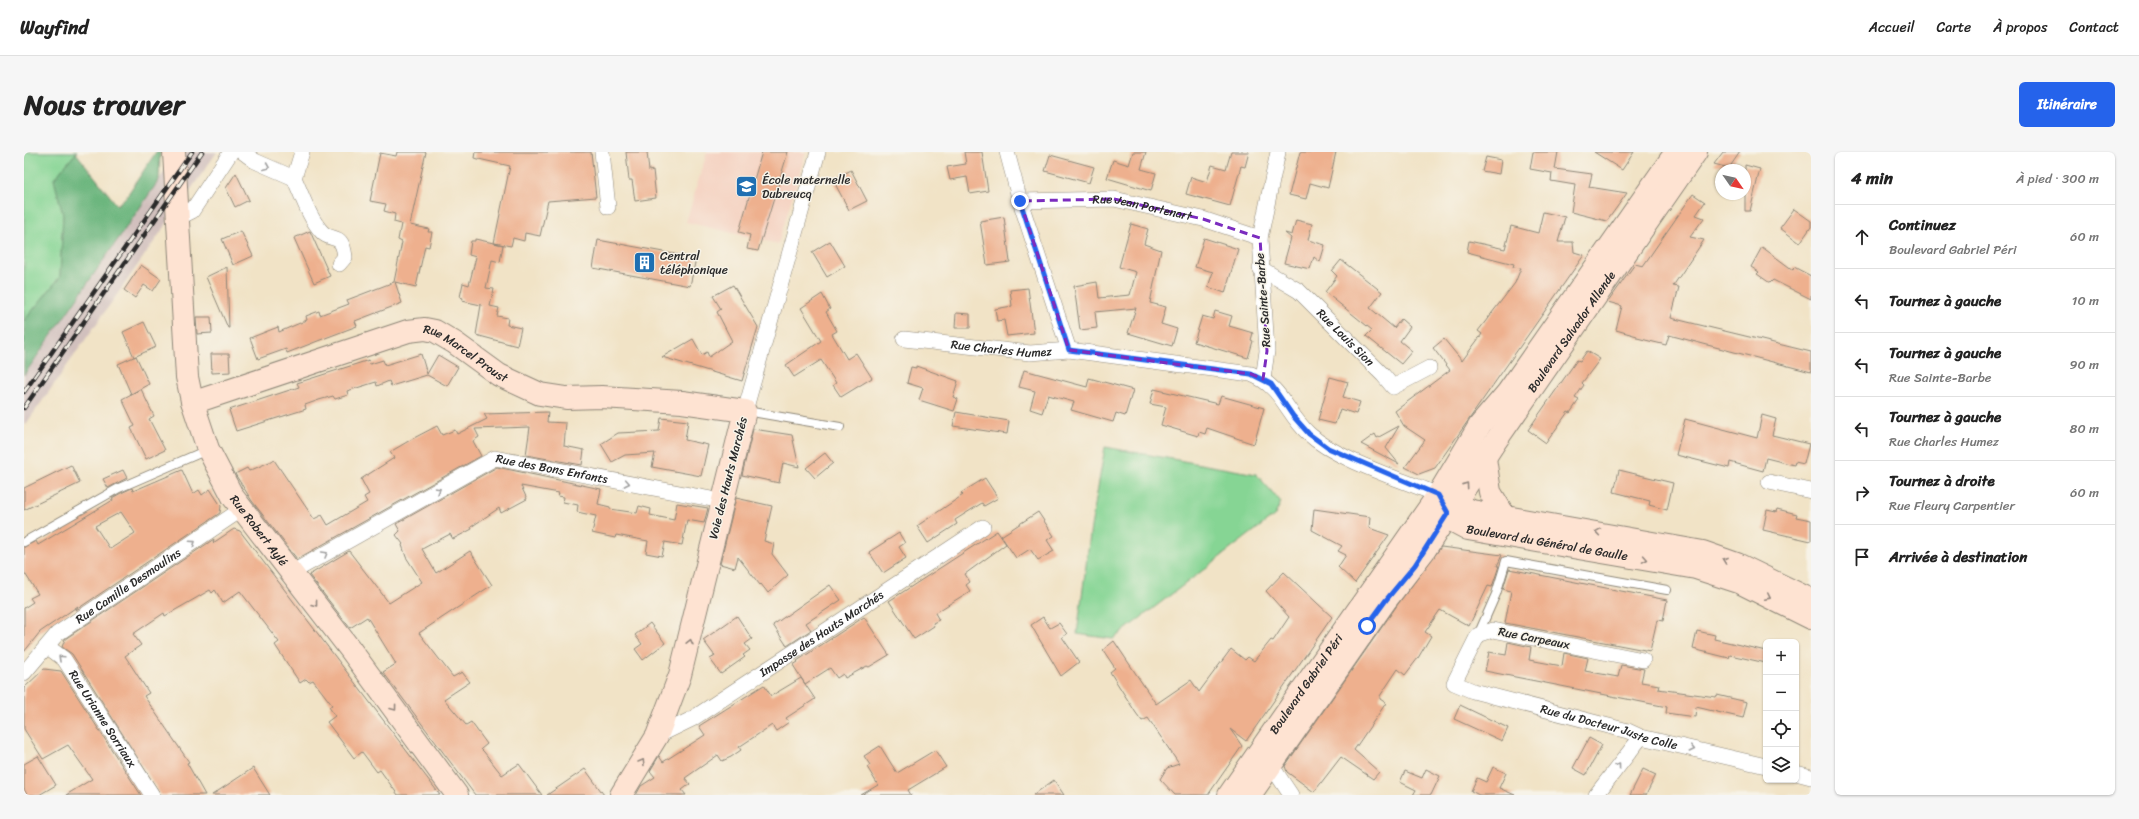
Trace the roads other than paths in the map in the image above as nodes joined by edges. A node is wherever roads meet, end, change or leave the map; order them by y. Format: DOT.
graph roads {
  1 [pos="174,152"];
  2 [pos="231,152"];
  3 [pos="243,152"];
  4 [pos="302,152"];
  5 [pos="602,152"];
  6 [pos="818,152"];
  7 [pos="1007,152"];
  8 [pos="1278,152"];
  9 [pos="1676,152"];
  10 [pos="1686,152"];
  11 [pos="1696,152"];
  12 [pos="294,178"];
  13 [pos="1020,201"];
  14 [pos="608,207"];
  15 [pos="178,218"];
  16 [pos="1260,238"];
  17 [pos="339,264"];
  18 [pos="1260,268"];
  19 [pos="904,340"];
  20 [pos="1069,350"];
  21 [pos="1429,368"];
  22 [pos="1264,379"];
  23 [pos="1513,400"];
  24 [pos="192,401"];
  25 [pos="745,411"];
  26 [pos="840,427"];
  27 [pos="208,449"];
  28 [pos="1479,456"];
  29 [pos="1769,482"];
  30 [pos="1811,491"];
  31 [pos="722,501"];
  32 [pos="1447,504"];
  33 [pos="242,509"];
  34 [pos="1505,517"];
  35 [pos="983,527"];
  36 [pos="1427,531"];
  37 [pos="1417,540"];
  38 [pos="24,542"];
  39 [pos="291,573"];
  40 [pos="1667,590"];
  41 [pos="1811,600"];
  42 [pos="1811,618"];
  43 [pos="1478,635"];
  44 [pos="48,647"];
  45 [pos="1643,660"];
  46 [pos="24,673"];
  47 [pos="1298,726"];
  48 [pos="657,736"];
  49 [pos="1641,737"];
  50 [pos="1267,756"];
  51 [pos="1763,765"];
  52 [pos="1799,774"];
  53 [pos="1811,777"];
  54 [pos="152,795"];
  55 [pos="457,795"];
  56 [pos="621,795"];
  57 [pos="1229,795"];
  58 [pos="1238,795"];
  59 [pos="1250,795"];
  60 [pos="1291,795"];
  61 [pos="1596,795"];
  1 -- 15 [label="main road, Rue Robert Aylé"];
  2 -- 15 [label="street"];
  3 -- 12 [label="street, one-way"];
  4 -- 12 [label="street"];
  5 -- 14 [label="street"];
  6 -- 25 [label="street, Voie des Hauts Marchés"];
  7 -- 13 [label="street"];
  8 -- 16 [label="street, Rue Sainte-Barbe"];
  9 -- 32 [label="main road, Boulevard Salvador Allende"];
  10 -- 23 [label="lane"];
  11 -- 28 [label="main road, Boulevard Salvador Allende"];
  12 -- 17 [label="street"];
  13 -- 16 [label="street, Rue Jean Portenart"];
  13 -- 20 [label="street"];
  15 -- 24 [label="main road, Rue Robert Aylé"];
  16 -- 18 [label="street, Rue Sainte-Barbe"];
  18 -- 21 [label="street, Rue Louis Sion"];
  18 -- 22 [label="street, Rue Sainte-Barbe"];
  19 -- 20 [label="street, Rue Charles Humez"];
  20 -- 22 [label="street, Rue Charles Humez"];
  22 -- 32 [label="street"];
  24 -- 25 [label="main road, Rue Marcel Proust"];
  24 -- 27 [label="main road, Rue Robert Aylé"];
  25 -- 26 [label="lane"];
  25 -- 31 [label="main road, Voie des Hauts Marchés"];
  27 -- 33 [label="main road, Rue Robert Aylé"];
  27 -- 38 [label="lane"];
  28 -- 32 [label="main road, Boulevard Salvador Allende"];
  28 -- 34 [label="main road"];
  29 -- 30 [label="street"];
  39 -- 31 [label="street, Rue des Bons Enfants, one-way"];
  48 -- 31 [label="main road, Voie des Hauts Marchés, one-way"];
  32 -- 34 [label="main road, Boulevard du Général de Gaulle"];
  32 -- 36 [label="lane"];
  32 -- 42 [label="main road, Boulevard du Général de Gaulle, one-way"];
  32 -- 47 [label="main road, Boulevard Gabriel Péri"];
  32 -- 50 [label="main road, Boulevard Gabriel Péri"];
  33 -- 39 [label="main road, Rue Robert Aylé"];
  44 -- 33 [label="street, Rue Camille Desmoulins, one-way"];
  41 -- 34 [label="main road, Boulevard du Général de Gaulle, one-way"];
  35 -- 48 [label="street, Impasse des Hauts Marchés"];
  37 -- 47 [label="lane"];
  39 -- 55 [label="main road, Rue Robert Aylé, one-way"];
  40 -- 43 [label="lane"];
  43 -- 45 [label="street, Rue Carpeaux"];
  43 -- 49 [label="street, Rue du Docteur Juste Colle"];
  44 -- 46 [label="street, Rue Camille Desmoulins"];
  54 -- 44 [label="street, Rue Urianne Sorriaux, one-way"];
  47 -- 50 [label="main road, Boulevard Gabriel Péri"];
  56 -- 48 [label="main road, Voie des Hauts Marchés, one-way"];
  49 -- 51 [label="street, Rue du Docteur Juste Colle, one-way"];
  61 -- 49 [label="street, one-way"];
  50 -- 57 [label="main road, Boulevard Gabriel Péri"];
  50 -- 58 [label="lane"];
  50 -- 59 [label="main road, Boulevard Gabriel Péri"];
  50 -- 60 [label="street"];
  52 -- 53 [label="street"];
}
